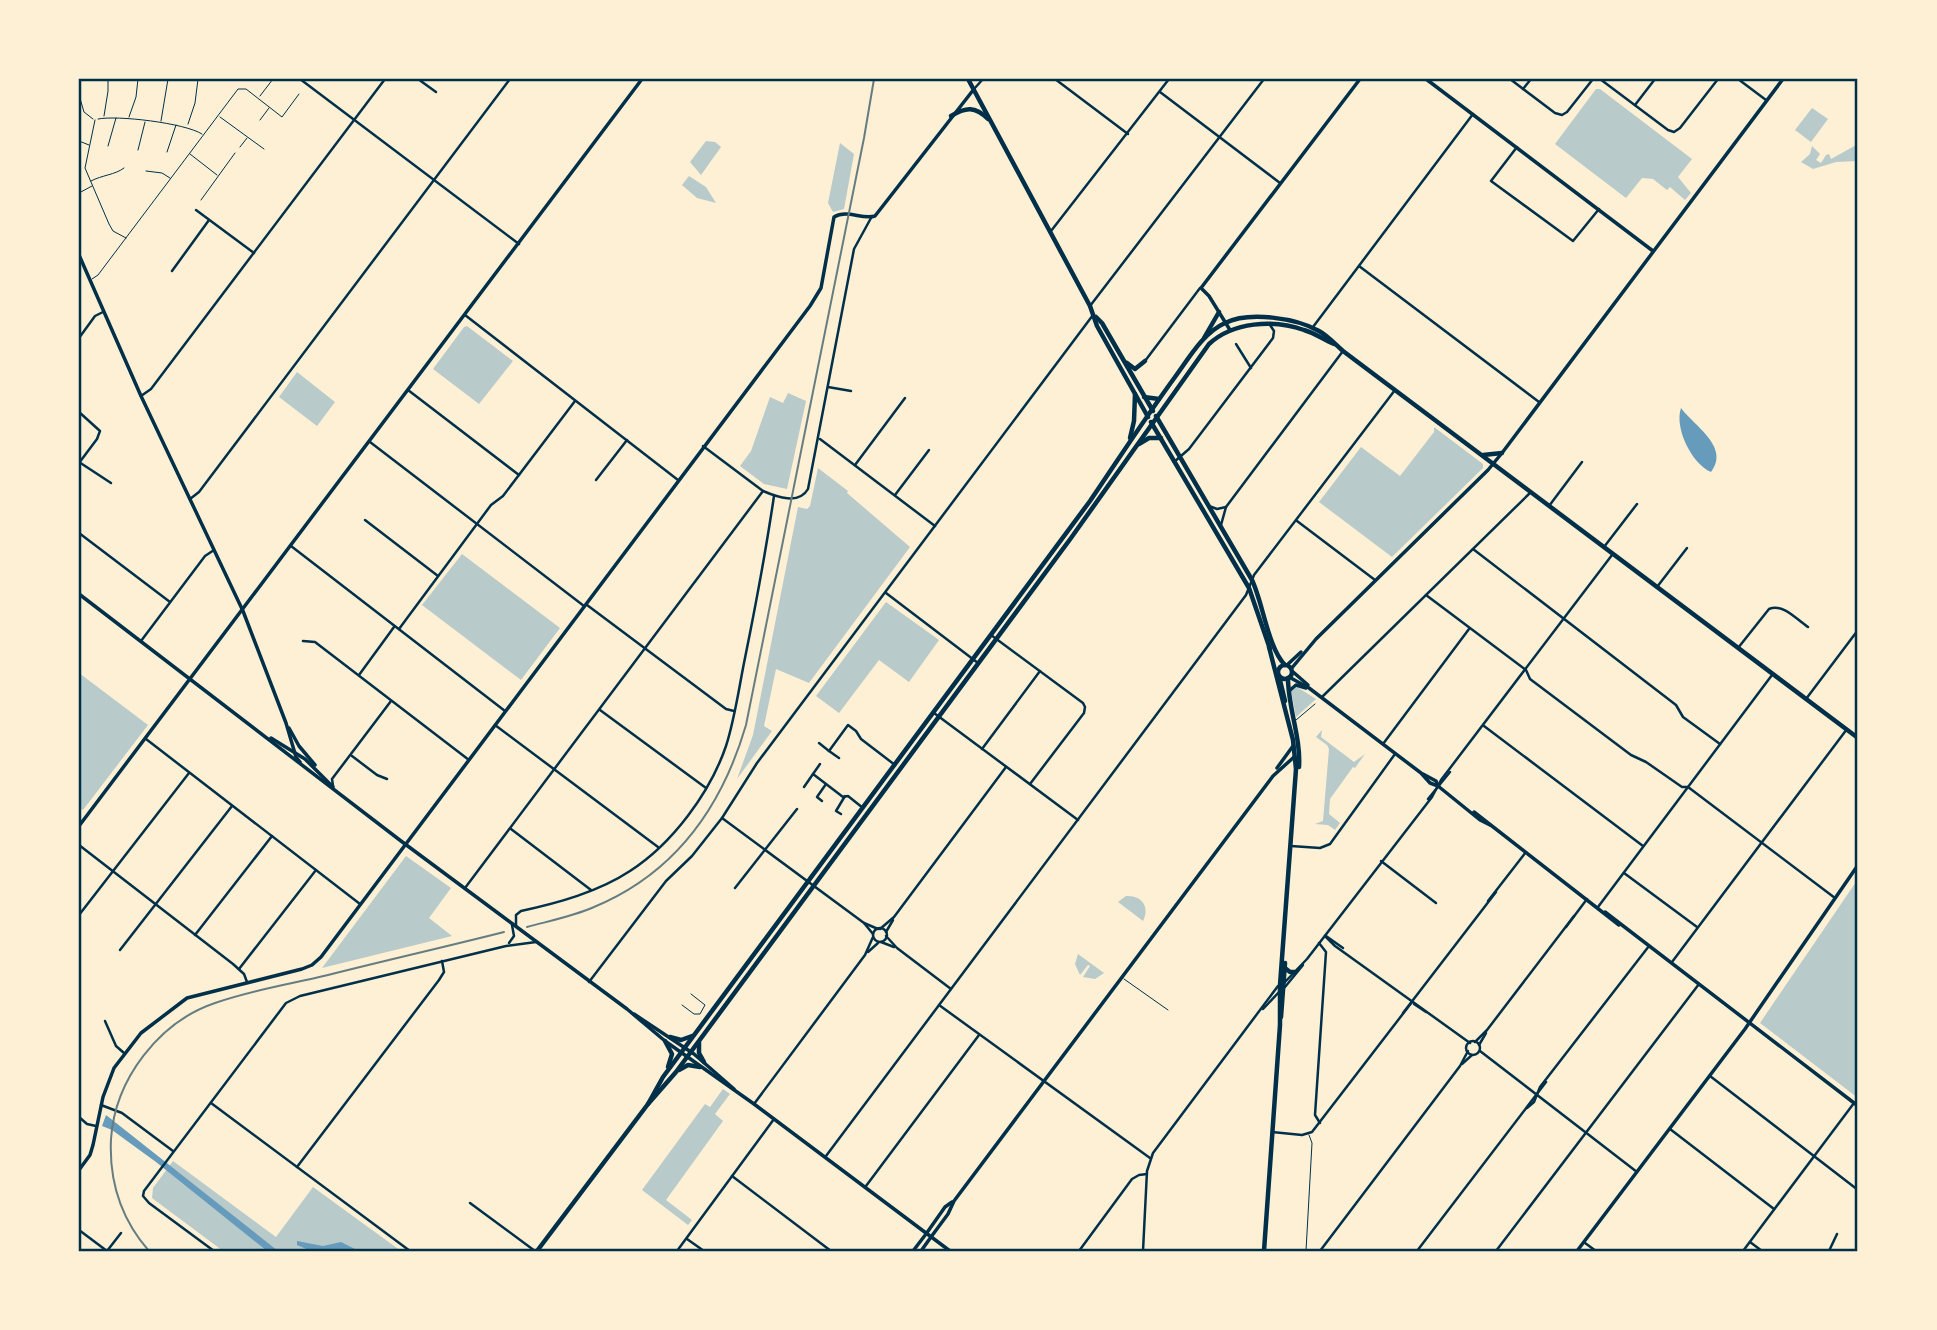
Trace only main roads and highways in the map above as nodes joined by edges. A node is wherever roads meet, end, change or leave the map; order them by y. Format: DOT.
graph roads {
  1 [pos="968,79"];
  2 [pos="951,116"];
  3 [pos="993,125"];
  4 [pos="1219,312"];
  5 [pos="1095,315"];
  6 [pos="1311,330"];
  7 [pos="1204,339"];
  8 [pos="1120,355"];
  9 [pos="1145,361"];
  10 [pos="1135,394"];
  11 [pos="1144,397"];
  12 [pos="1159,399"];
  13 [pos="1151,410"];
  14 [pos="1147,415"];
  15 [pos="1156,416"];
  16 [pos="1151,422"];
  17 [pos="1161,438"];
  18 [pos="1129,442"];
  19 [pos="1135,447"];
  20 [pos="1502,453"];
  21 [pos="1482,455"];
  22 [pos="1177,460"];
  23 [pos="994,636"];
  24 [pos="1269,647"];
  25 [pos="1289,667"];
  26 [pos="1278,674"];
  27 [pos="1288,678"];
  28 [pos="936,714"];
  29 [pos="1287,716"];
  30 [pos="1858,738"];
  31 [pos="1296,778"];
  32 [pos="1285,944"];
  33 [pos="1284,967"];
  34 [pos="1295,972"];
  35 [pos="1282,987"];
  36 [pos="697,1032"];
  37 [pos="670,1037"];
  38 [pos="701,1038"];
  39 [pos="665,1041"];
  40 [pos="704,1062"];
  41 [pos="701,1068"];
  42 [pos="676,1072"];
  43 [pos="663,1077"];
  44 [pos="648,1104"];
  45 [pos="536,1251"];
  46 [pos="1264,1251"];
  1 -- 3 [label="main road"];
  2 -- 3 [label="main road"];
  3 -- 5 [label="main road"];
  4 -- 7 [label="main road"];
  5 -- 8 [label="main road"];
  5 -- 10 [label="main road"];
  6 -- 7 [label="main road"];
  6 -- 15 [label="main road"];
  6 -- 21 [label="main road"];
  7 -- 12 [label="main road"];
  8 -- 9 [label="main road"];
  8 -- 11 [label="main road"];
  10 -- 14 [label="main road"];
  10 -- 18 [label="main road"];
  11 -- 12 [label="main road"];
  11 -- 13 [label="main road"];
  12 -- 13 [label="main road"];
  13 -- 14 [label="main road"];
  13 -- 15 [label="main road"];
  14 -- 16 [label="main road"];
  14 -- 18 [label="main road"];
  15 -- 16 [label="main road"];
  15 -- 22 [label="main road"];
  16 -- 17 [label="main road"];
  16 -- 19 [label="main road"];
  17 -- 19 [label="main road"];
  17 -- 22 [label="main road"];
  18 -- 23 [label="main road"];
  19 -- 23 [label="main road"];
  20 -- 21 [label="main road"];
  21 -- 30 [label="main road"];
  22 -- 24 [label="main road"];
  22 -- 25 [label="main road"];
  23 -- 28 [label="main road"];
  24 -- 26 [label="main road"];
  24 -- 29 [label="main road"];
  25 -- 26 [label="main road"];
  25 -- 27 [label="main road"];
  26 -- 27 [label="main road"];
  26 -- 29 [label="main road"];
  27 -- 31 [label="main road"];
  28 -- 36 [label="main road"];
  28 -- 38 [label="main road"];
  29 -- 31 [label="main road"];
  31 -- 32 [label="main road"];
  32 -- 33 [label="main road"];
  32 -- 35 [label="main road"];
  33 -- 34 [label="main road"];
  33 -- 35 [label="main road"];
  35 -- 46 [label="main road"];
  36 -- 37 [label="main road"];
  36 -- 43 [label="main road"];
  38 -- 40 [label="main road"];
  38 -- 42 [label="main road"];
  39 -- 43 [label="main road"];
  41 -- 42 [label="main road"];
  42 -- 44 [label="main road"];
  43 -- 44 [label="main road"];
  44 -- 45 [label="main road"];
}
